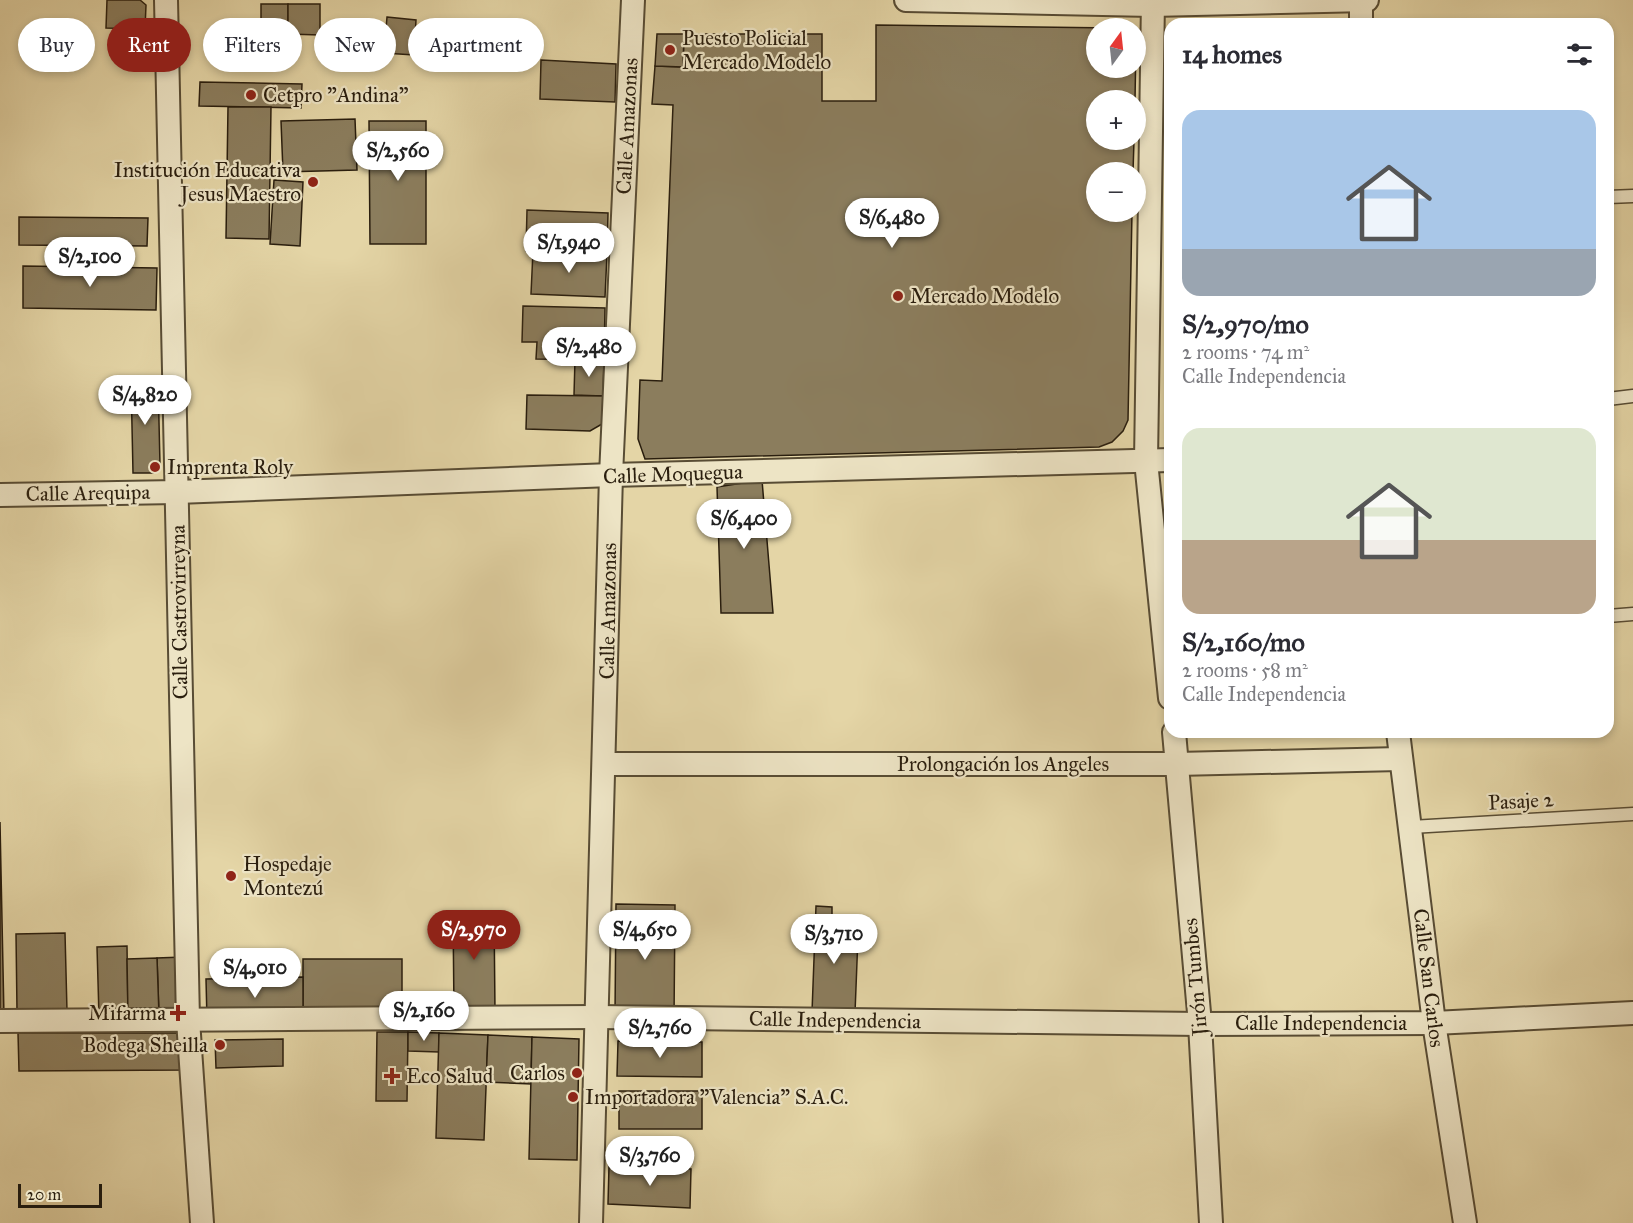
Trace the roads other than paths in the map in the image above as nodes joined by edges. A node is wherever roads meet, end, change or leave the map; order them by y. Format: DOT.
graph roads {
  1 [pos="166,0"];
  2 [pos="633,0"];
  3 [pos="906,0"];
  4 [pos="1360,0"];
  5 [pos="1367,0"];
  6 [pos="1153,3"];
  7 [pos="1361,18"];
  8 [pos="1633,196"];
  9 [pos="1614,197"];
  10 [pos="1633,396"];
  11 [pos="1614,398"];
  12 [pos="1164,460"];
  13 [pos="1146,461"];
  14 [pos="611,475"];
  15 [pos="177,492"];
  16 [pos="0,495"];
  17 [pos="1633,614"];
  18 [pos="1614,616"];
  19 [pos="1164,639"];
  20 [pos="1174,738"];
  21 [pos="1399,738"];
  22 [pos="1401,759"];
  23 [pos="604,764"];
  24 [pos="1177,764"];
  25 [pos="1633,814"];
  26 [pos="1411,827"];
  27 [pos="1633,1013"];
  28 [pos="597,1017"];
  29 [pos="188,1020"];
  30 [pos="0,1021"];
  31 [pos="1434,1023"];
  32 [pos="1200,1024"];
  33 [pos="201,1223"];
  34 [pos="591,1223"];
  35 [pos="1211,1223"];
  36 [pos="1465,1223"];
  1 -- 15 [label="street, Calle Castrovirreyna"];
  2 -- 14 [label="street, Calle Amazonas"];
  3 -- 6 [label="street"];
  4 -- 5 [label="street"];
  4 -- 6 [label="street"];
  4 -- 7 [label="street"];
  6 -- 13 [label="street"];
  8 -- 9 [label="lane"];
  10 -- 11 [label="lane"];
  12 -- 13 [label="street, Calle Moquegua"];
  13 -- 14 [label="street, Calle Moquegua"];
  13 -- 19 [label="street"];
  14 -- 15 [label="street, Calle Moquegua"];
  14 -- 23 [label="street, Calle Amazonas"];
  15 -- 16 [label="street, Calle Arequipa"];
  15 -- 29 [label="street, Calle Castrovirreyna"];
  17 -- 18 [label="lane"];
  20 -- 24 [label="street, Jirón Tumbes"];
  21 -- 22 [label="street, Calle San Carlos"];
  22 -- 24 [label="street, Prolongación los Angeles"];
  22 -- 26 [label="street, Calle San Carlos"];
  23 -- 24 [label="street, Prolongación los Angeles"];
  23 -- 28 [label="street, Calle Amazonas"];
  24 -- 32 [label="street, Jirón Tumbes"];
  25 -- 26 [label="lane, Pasaje 2"];
  26 -- 31 [label="street, Calle San Carlos"];
  27 -- 31 [label="street, Calle Independencia"];
  28 -- 29 [label="street, Calle Independencia"];
  28 -- 32 [label="street, Calle Independencia"];
  28 -- 34 [label="street, Calle Amazonas"];
  29 -- 30 [label="street, Calle Independencia"];
  29 -- 33 [label="street, Calle Castrovirreyna"];
  31 -- 32 [label="street, Calle Independencia"];
  31 -- 36 [label="street, Calle San Carlos"];
  32 -- 35 [label="street, Jirón Tumbes"];
}
